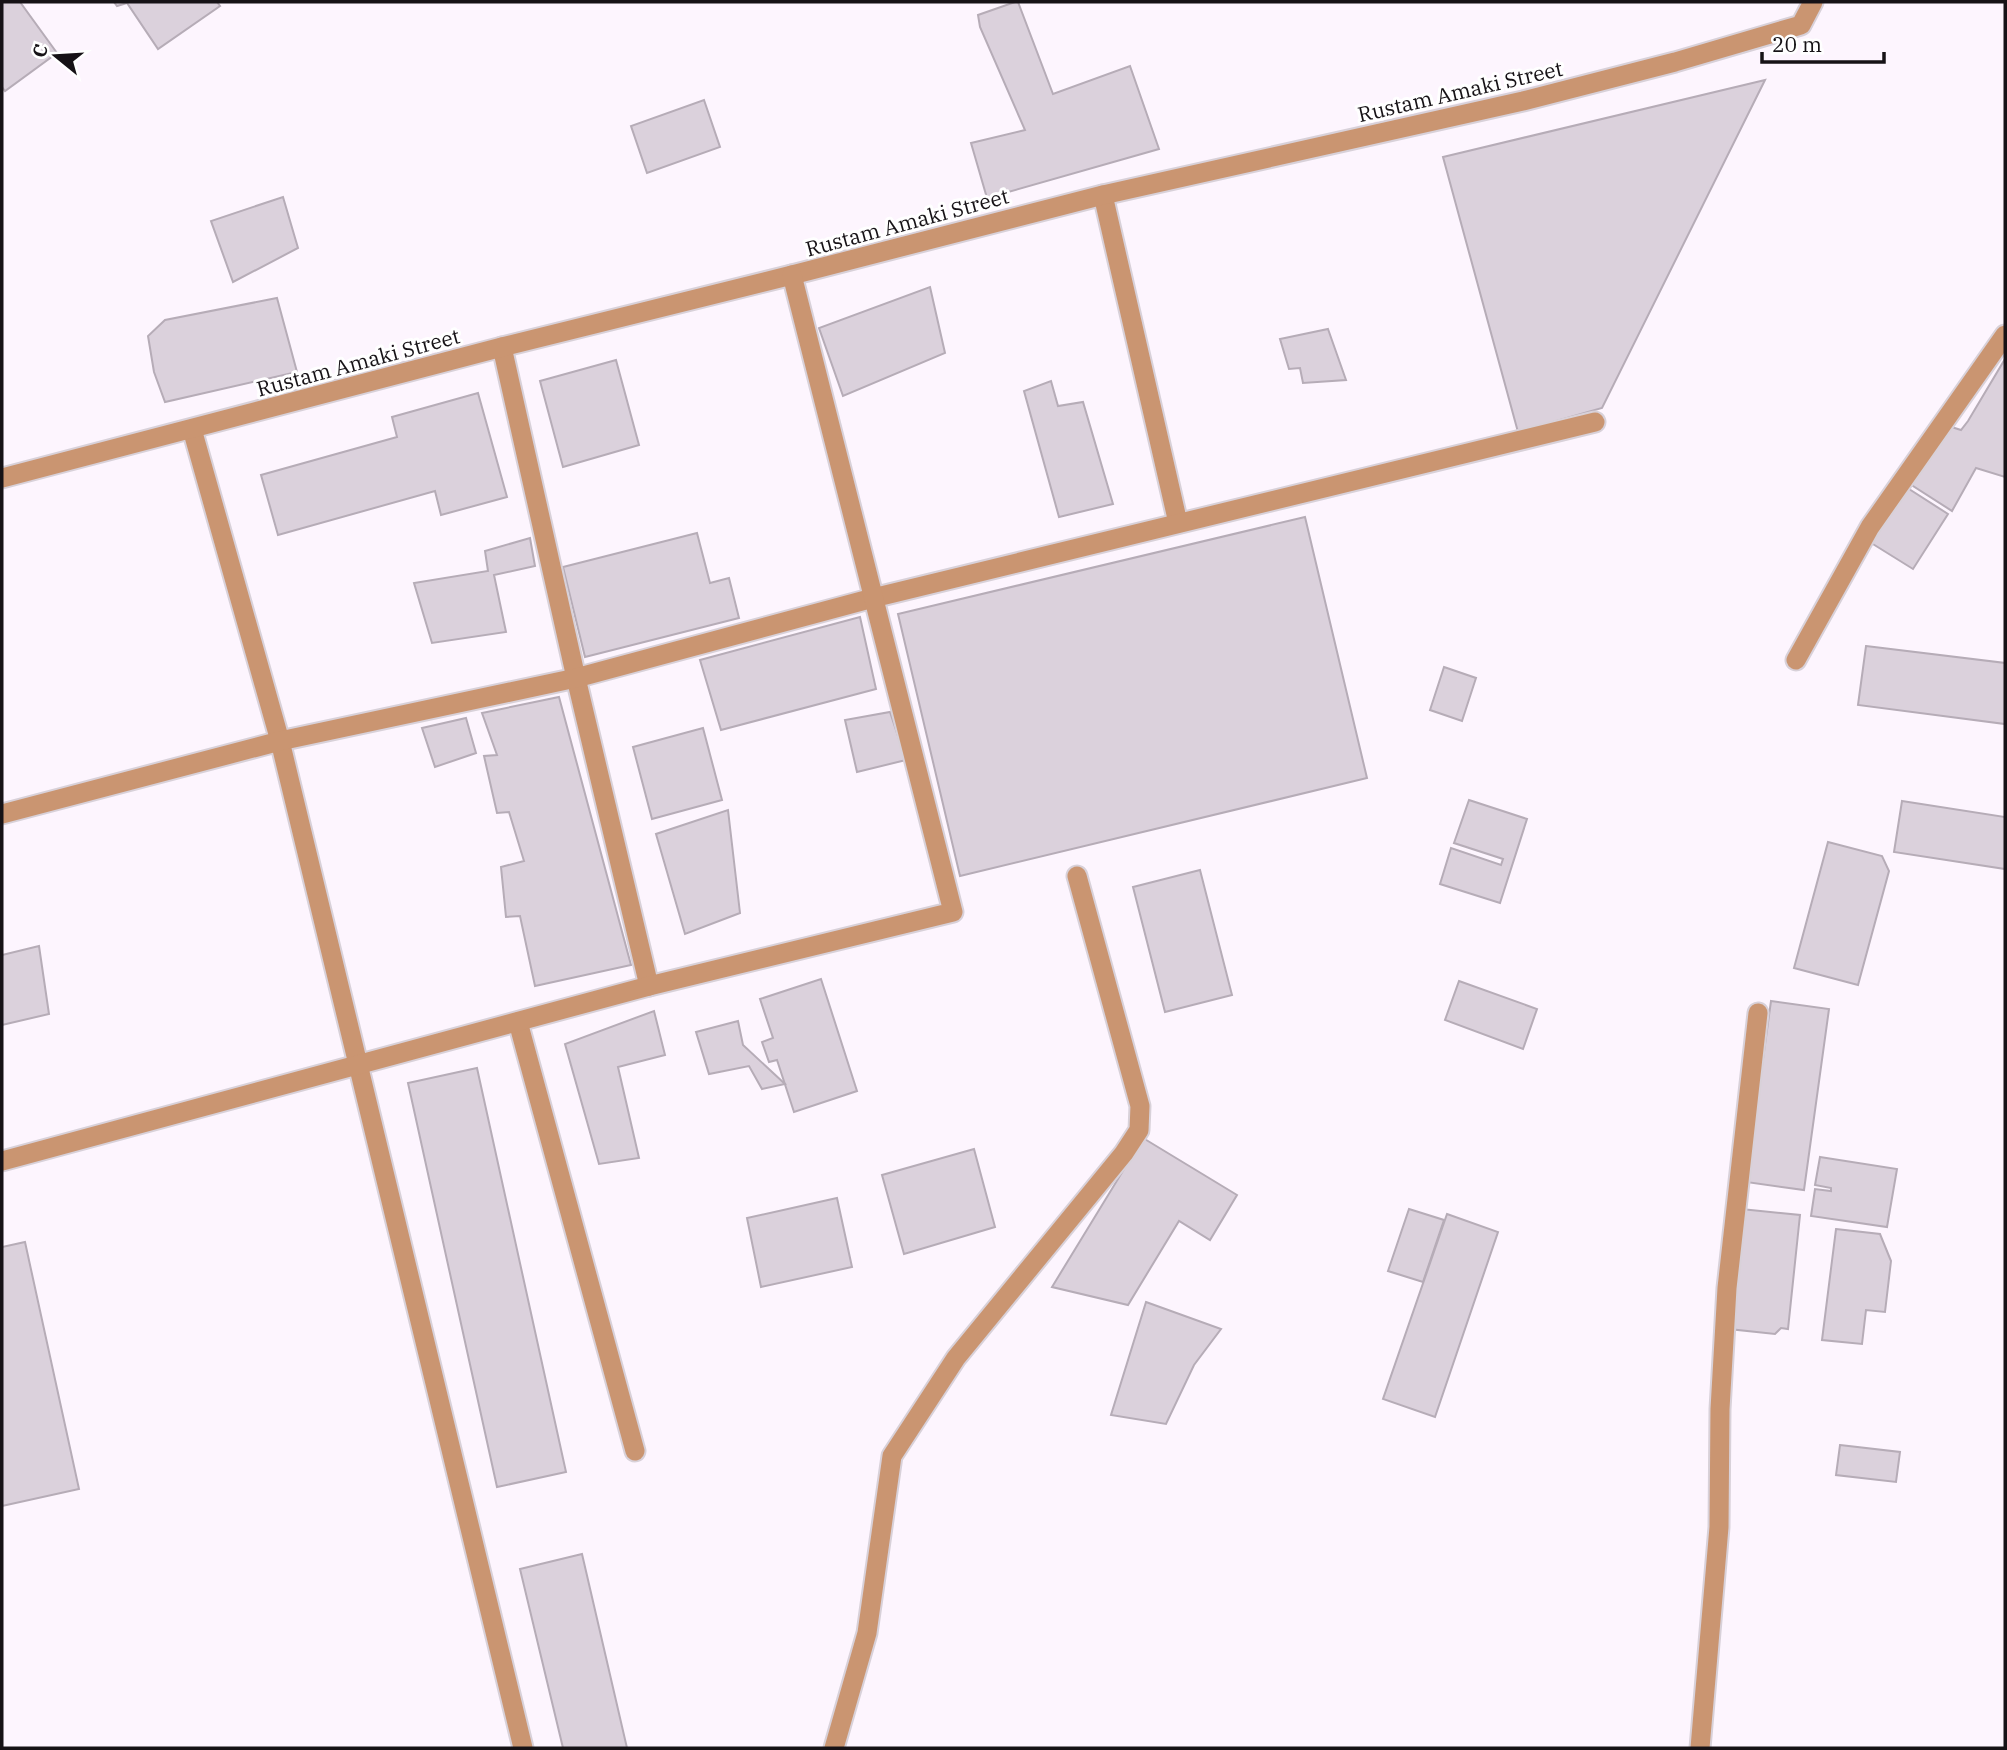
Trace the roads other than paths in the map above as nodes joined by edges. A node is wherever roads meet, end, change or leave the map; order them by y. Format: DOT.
graph roads {
  1 [pos="1813,2"];
  2 [pos="1103,195"];
  3 [pos="792,275"];
  4 [pos="2005,335"];
  5 [pos="502,347"];
  6 [pos="1595,422"];
  7 [pos="192,429"];
  8 [pos="2,478"];
  9 [pos="1178,523"];
  10 [pos="873,598"];
  11 [pos="1796,660"];
  12 [pos="576,678"];
  13 [pos="280,741"];
  14 [pos="2,814"];
  15 [pos="1077,876"];
  16 [pos="649,986"];
  17 [pos="1758,1013"];
  18 [pos="518,1022"];
  19 [pos="359,1066"];
  20 [pos="2,1161"];
  21 [pos="635,1451"];
  22 [pos="523,1748"];
  23 [pos="834,1748"];
  24 [pos="1700,1748"];
  1 -- 2 [label="street, Rustam Amaki Street"];
  2 -- 3 [label="street, Rustam Amaki Street"];
  2 -- 9 [label="street"];
  3 -- 5 [label="street, Rustam Amaki Street"];
  3 -- 10 [label="street"];
  4 -- 11 [label="street"];
  5 -- 7 [label="street, Rustam Amaki Street"];
  5 -- 12 [label="street"];
  6 -- 9 [label="street"];
  7 -- 8 [label="street, Rustam Amaki Street"];
  7 -- 13 [label="street"];
  9 -- 10 [label="street"];
  10 -- 12 [label="street"];
  10 -- 16 [label="street"];
  12 -- 13 [label="street"];
  12 -- 16 [label="street"];
  13 -- 14 [label="street"];
  13 -- 19 [label="street"];
  15 -- 23 [label="street"];
  16 -- 18 [label="street"];
  17 -- 24 [label="street"];
  18 -- 19 [label="street"];
  18 -- 21 [label="street"];
  19 -- 20 [label="street"];
  19 -- 22 [label="street"];
}
